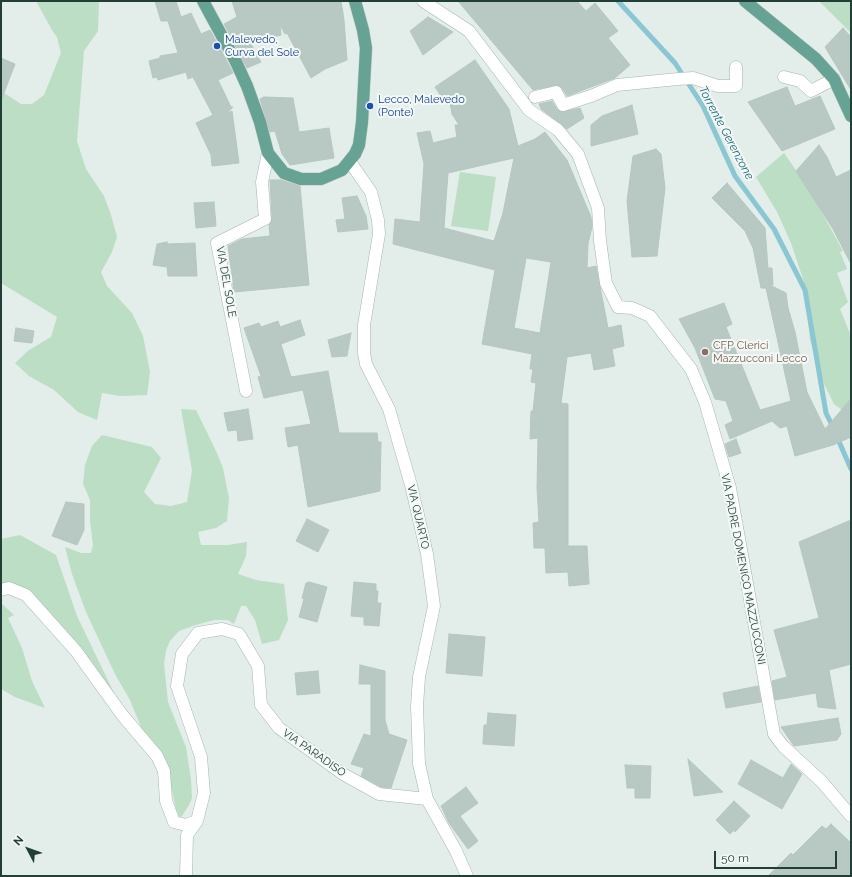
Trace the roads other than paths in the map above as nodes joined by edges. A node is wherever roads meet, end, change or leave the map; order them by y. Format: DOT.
graph roads {
  1 [pos="203,1"];
  2 [pos="354,1"];
  3 [pos="423,1"];
  4 [pos="745,1"];
  5 [pos="736,66"];
  6 [pos="784,76"];
  7 [pos="834,79"];
  8 [pos="535,97"];
  9 [pos="851,116"];
  10 [pos="268,153"];
  11 [pos="350,162"];
  12 [pos="246,391"];
  13 [pos="1,590"];
  14 [pos="427,799"];
  15 [pos="851,816"];
  16 [pos="197,821"];
  17 [pos="186,876"];
  18 [pos="468,876"];
  1 -- 10 [label="main road"];
  2 -- 11 [label="main road"];
  3 -- 15 [label="street, VIA PADRE DOMENICO MAZZUCCONI"];
  4 -- 7 [label="main road"];
  5 -- 8 [label="street"];
  6 -- 7 [label="street"];
  7 -- 9 [label="main road"];
  10 -- 11 [label="main road"];
  10 -- 12 [label="street, VIA DEL SOLE"];
  11 -- 14 [label="street, VIA QUARTO"];
  13 -- 16 [label="street"];
  14 -- 16 [label="street, VIA PARADISO"];
  14 -- 18 [label="street, VIA QUARTO"];
  16 -- 17 [label="street, VIA PARADISO"];
}
